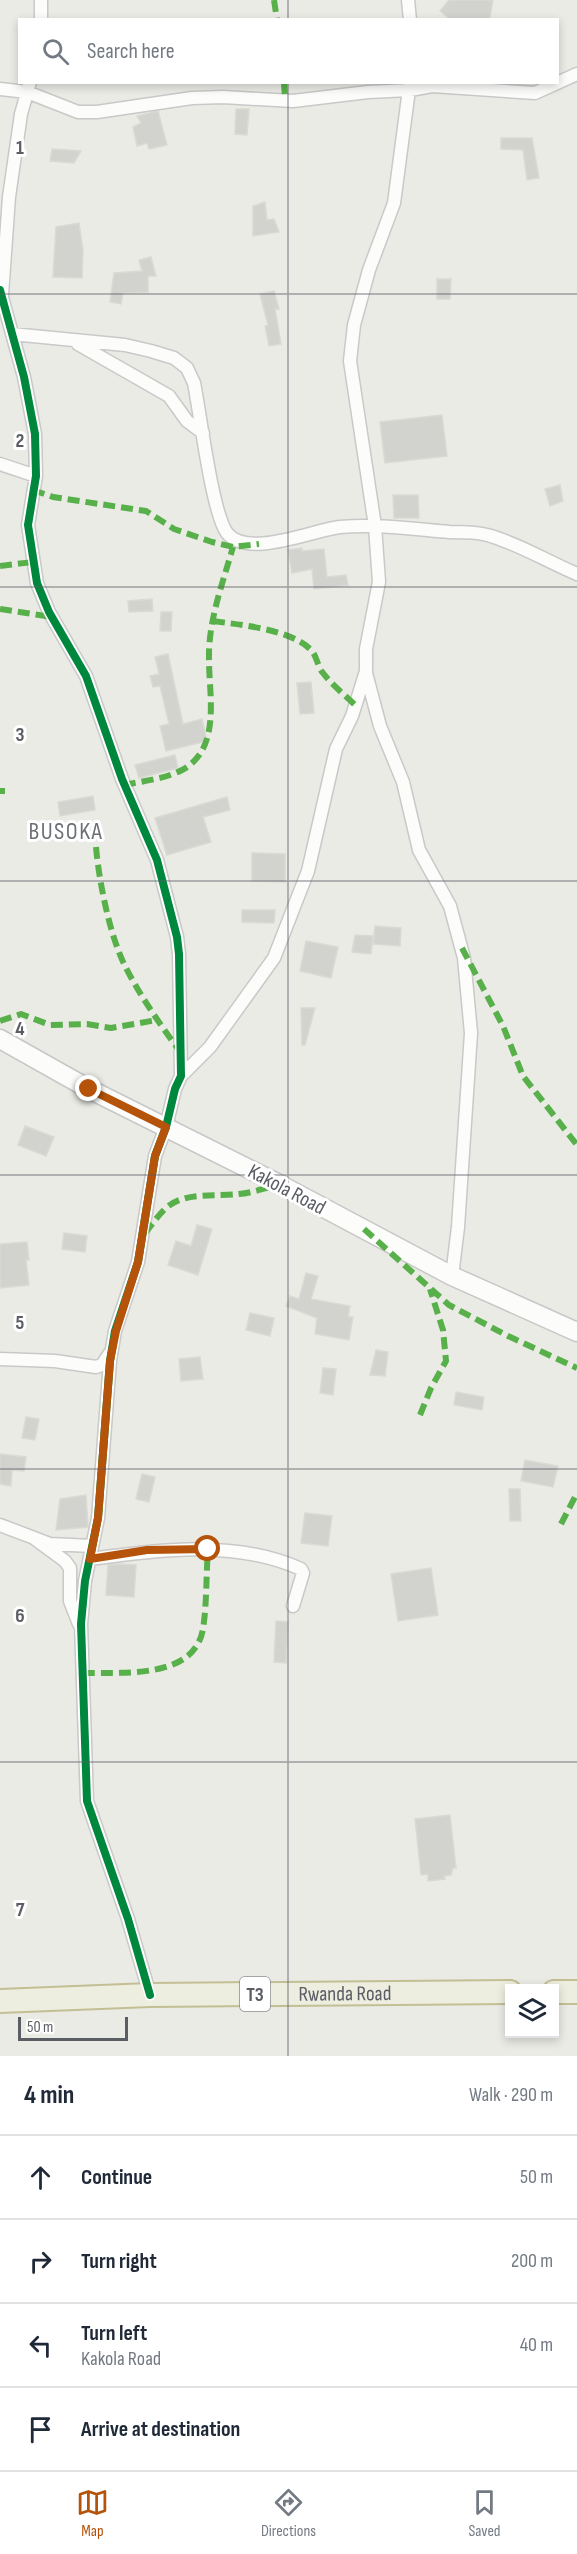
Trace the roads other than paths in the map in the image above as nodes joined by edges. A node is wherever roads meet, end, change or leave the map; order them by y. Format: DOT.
graph roads {
  1 [pos="41,0"];
  2 [pos="408,0"];
  3 [pos="41,18"];
  4 [pos="410,18"];
  5 [pos="577,74"];
  6 [pos="559,82"];
  7 [pos="555,84"];
  8 [pos="410,86"];
  9 [pos="28,87"];
  10 [pos="0,89"];
  11 [pos="1,292"];
  12 [pos="12,334"];
  13 [pos="72,340"];
  14 [pos="203,434"];
  15 [pos="0,464"];
  16 [pos="36,476"];
  17 [pos="375,526"];
  18 [pos="577,574"];
  19 [pos="366,671"];
  20 [pos="0,1039"];
  21 [pos="181,1076"];
  22 [pos="166,1127"];
  23 [pos="452,1276"];
  24 [pos="577,1332"];
  25 [pos="112,1350"];
  26 [pos="0,1359"];
  27 [pos="0,1525"];
  28 [pos="35,1539"];
  29 [pos="92,1546"];
  30 [pos="90,1559"];
  31 [pos="293,1606"];
  32 [pos="82,1631"];
  33 [pos="505,1992"];
  34 [pos="559,1992"];
  35 [pos="577,1992"];
  36 [pos="150,1995"];
  37 [pos="0,2001"];
  1 -- 3 [label="street"];
  2 -- 4 [label="street"];
  5 -- 6 [label="street"];
  7 -- 8 [label="street"];
  8 -- 9 [label="street"];
  8 -- 17 [label="street"];
  9 -- 10 [label="street"];
  9 -- 11 [label="street"];
  11 -- 12 [label="street"];
  12 -- 13 [label="street"];
  12 -- 16 [label="street"];
  13 -- 14 [label="street"];
  13 -- 14 [label="street"];
  14 -- 17 [label="street"];
  15 -- 16 [label="street"];
  16 -- 21 [label="street"];
  17 -- 18 [label="street"];
  17 -- 19 [label="street"];
  19 -- 21 [label="street"];
  19 -- 23 [label="street"];
  20 -- 22 [label="main road, Kakola Road"];
  21 -- 22 [label="street"];
  22 -- 23 [label="main road, Kakola Road"];
  22 -- 25 [label="street"];
  23 -- 24 [label="main road, Kakola Road"];
  25 -- 26 [label="street"];
  25 -- 29 [label="street"];
  27 -- 28 [label="street"];
  28 -- 29 [label="street"];
  28 -- 32 [label="street"];
  29 -- 30 [label="street"];
  30 -- 31 [label="street"];
  30 -- 32 [label="street"];
  32 -- 36 [label="street"];
  33 -- 36 [label="highway, Rwanda Road / T3"];
  34 -- 35 [label="highway"];
  36 -- 37 [label="highway, Rwanda Road / T3"];
}
